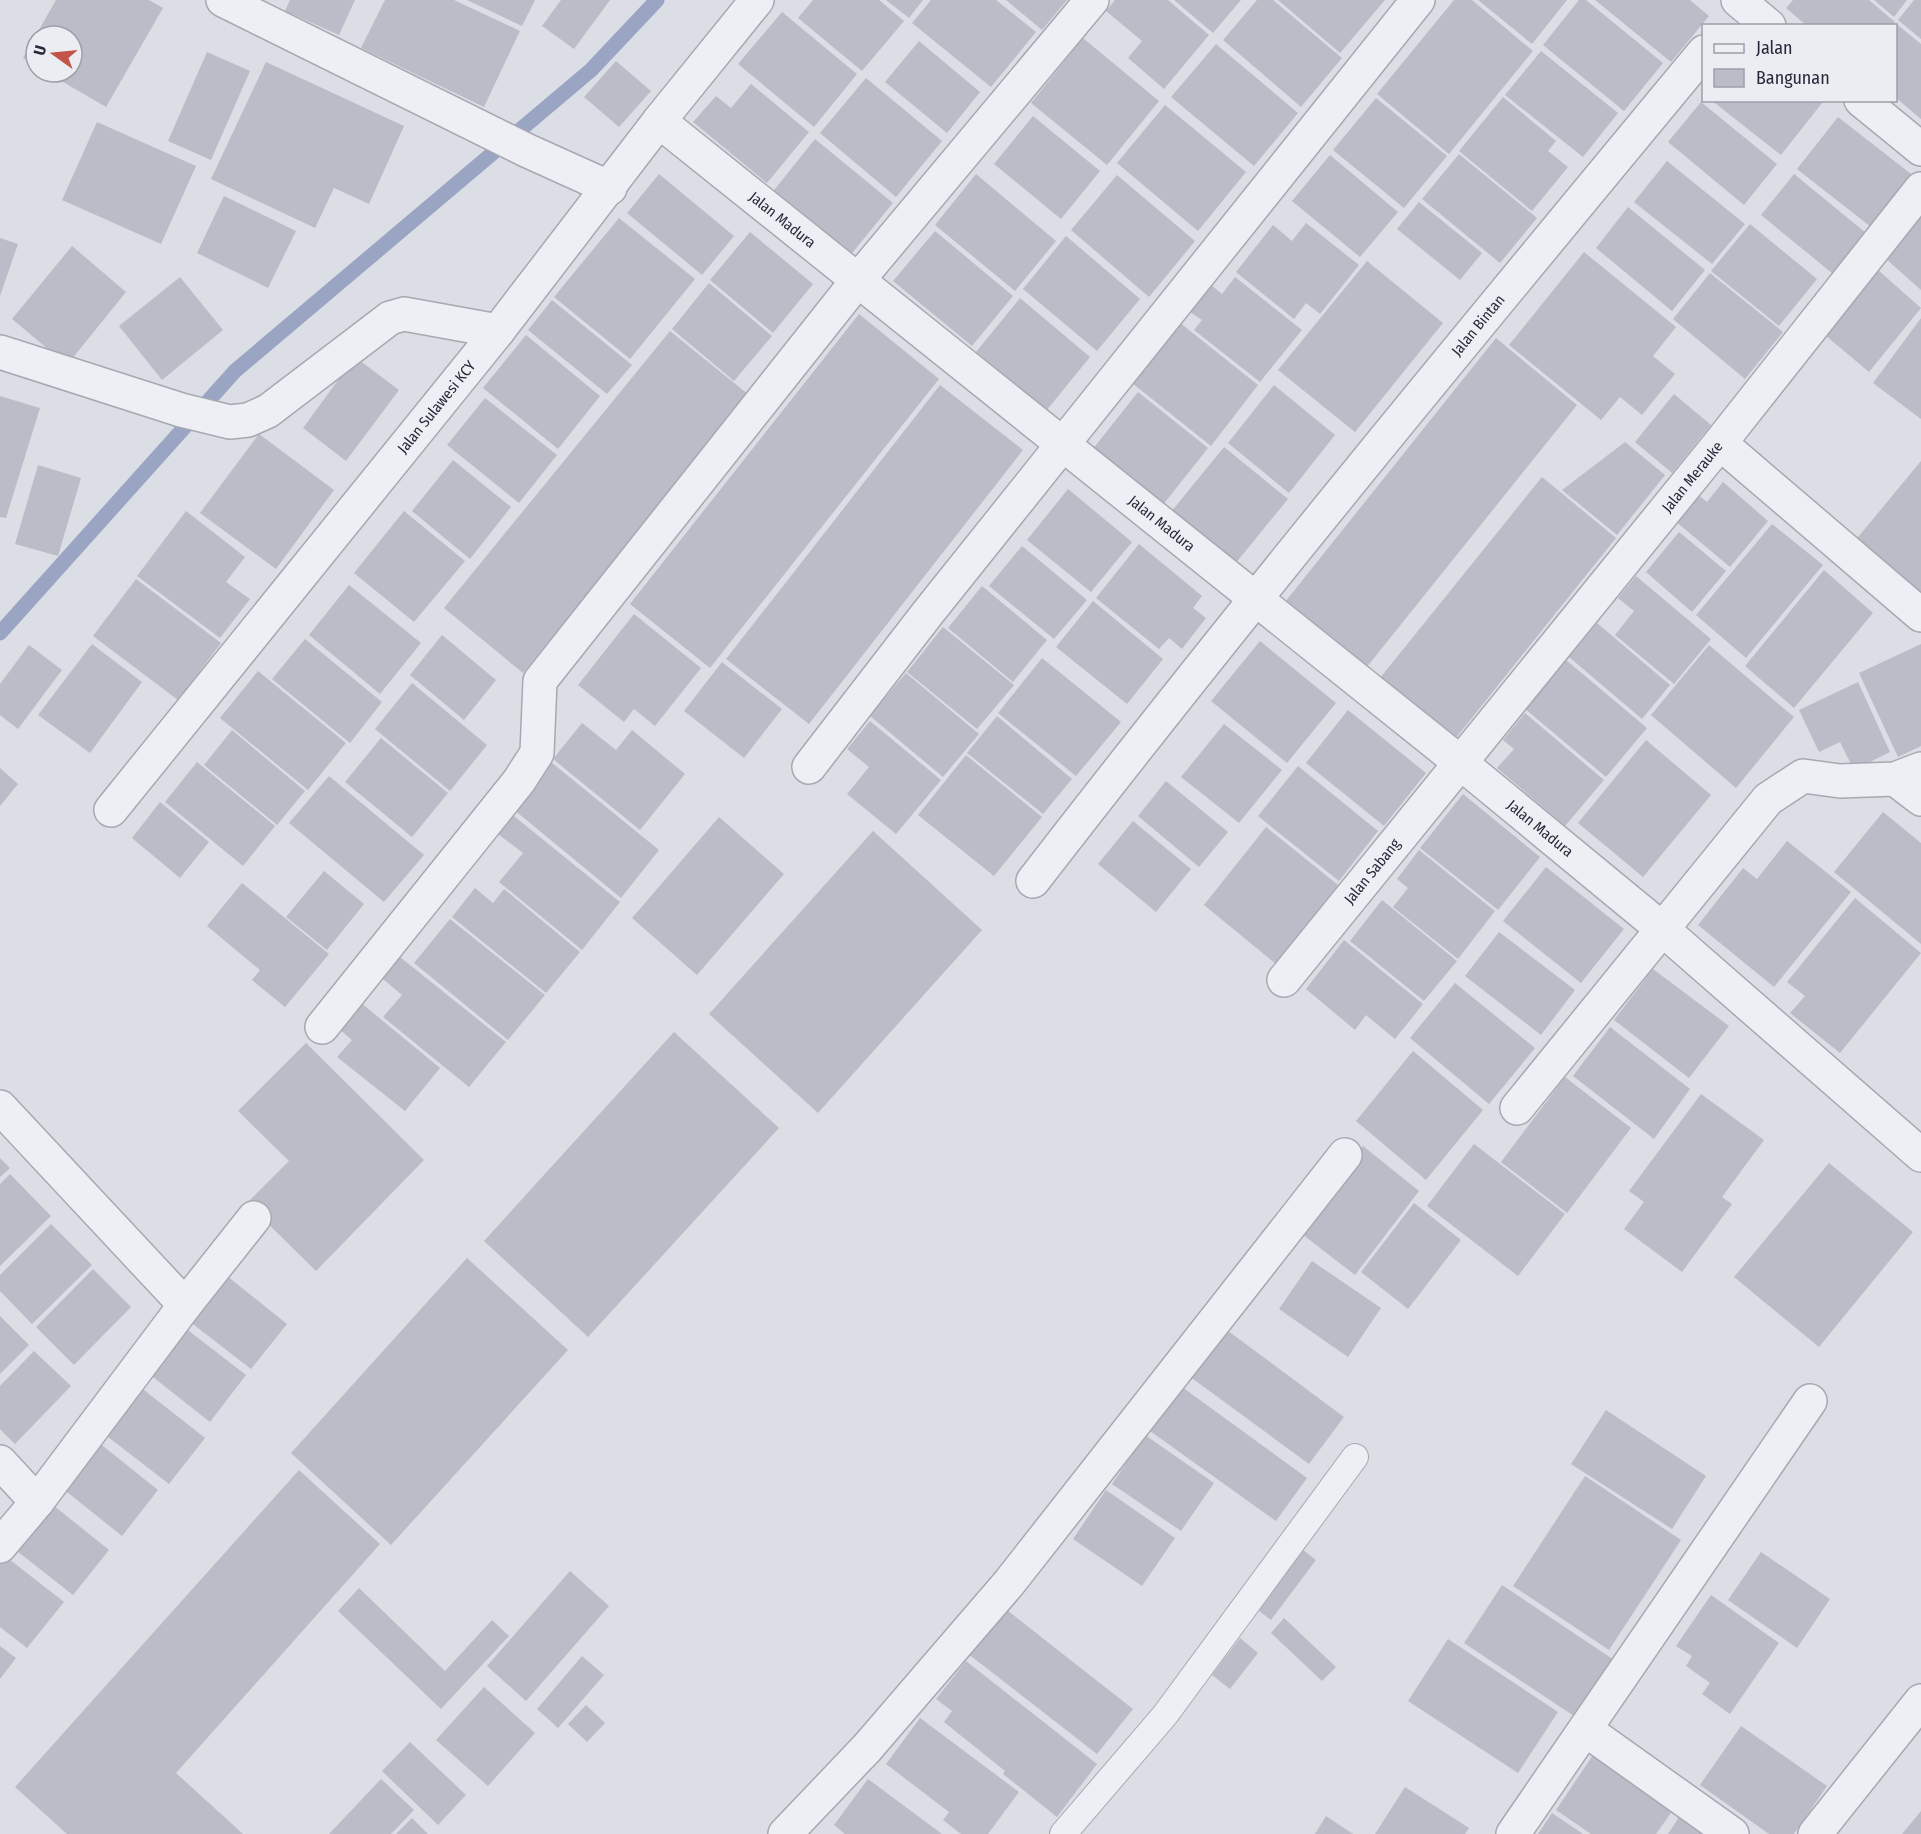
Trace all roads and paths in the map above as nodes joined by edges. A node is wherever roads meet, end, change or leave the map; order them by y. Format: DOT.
graph roads {
  1 [pos="757,0"];
  2 [pos="1092,0"];
  3 [pos="1418,0"];
  4 [pos="230,2"];
  5 [pos="1738,7"];
  6 [pos="1766,24"];
  7 [pos="1702,54"];
  8 [pos="1863,102"];
  9 [pos="659,121"];
  10 [pos="1921,149"];
  11 [pos="610,188"];
  12 [pos="1921,189"];
  13 [pos="858,280"];
  14 [pos="498,331"];
  15 [pos="0,352"];
  16 [pos="1720,443"];
  17 [pos="1063,444"];
  18 [pos="1257,601"];
  19 [pos="1921,615"];
  20 [pos="1462,764"];
  21 [pos="809,767"];
  22 [pos="1908,774"];
  23 [pos="1921,799"];
  24 [pos="111,810"];
  25 [pos="1033,881"];
  26 [pos="1661,928"];
  27 [pos="1284,980"];
  28 [pos="322,1027"];
  29 [pos="0,1107"];
  30 [pos="1517,1108"];
  31 [pos="1345,1155"];
  32 [pos="1921,1155"];
  33 [pos="254,1218"];
  34 [pos="185,1305"];
  35 [pos="1810,1401"];
  36 [pos="1356,1457"];
  37 [pos="0,1462"];
  38 [pos="37,1502"];
  39 [pos="0,1546"];
  40 [pos="1921,1701"];
  41 [pos="1586,1730"];
  42 [pos="785,1834"];
  43 [pos="1063,1834"];
  44 [pos="1513,1834"];
  45 [pos="1732,1834"];
  46 [pos="1815,1834"];
  1 -- 9 [label="street, Jalan Sulawesi KCY"];
  2 -- 13 [label="street"];
  3 -- 17 [label="street"];
  4 -- 11 [label="street"];
  5 -- 6 [label="street"];
  7 -- 18 [label="street, Jalan Bintan"];
  8 -- 10 [label="street"];
  9 -- 11 [label="street, Jalan Sulawesi KCY"];
  9 -- 13 [label="street, Jalan Madura"];
  11 -- 14 [label="street, Jalan Sulawesi KCY"];
  12 -- 16 [label="street, Jalan Merauke"];
  13 -- 17 [label="street, Jalan Madura"];
  13 -- 28 [label="street"];
  14 -- 15 [label="street"];
  14 -- 24 [label="street, Jalan Sulawesi KCY"];
  16 -- 19 [label="street"];
  16 -- 20 [label="street, Jalan Merauke"];
  17 -- 18 [label="street, Jalan Madura"];
  17 -- 21 [label="street"];
  18 -- 20 [label="street, Jalan Madura"];
  18 -- 25 [label="street, Jalan Bintan"];
  20 -- 26 [label="street, Jalan Madura"];
  20 -- 27 [label="street, Jalan Sabang"];
  22 -- 23 [label="street"];
  22 -- 26 [label="street"];
  26 -- 30 [label="street"];
  26 -- 32 [label="street, Jalan Madura"];
  29 -- 34 [label="street"];
  31 -- 42 [label="street"];
  33 -- 34 [label="street"];
  34 -- 38 [label="street"];
  35 -- 41 [label="street"];
  36 -- 43 [label="lane"];
  37 -- 38 [label="street"];
  38 -- 39 [label="street"];
  40 -- 46 [label="street"];
  41 -- 44 [label="street"];
  41 -- 45 [label="street"];
}
